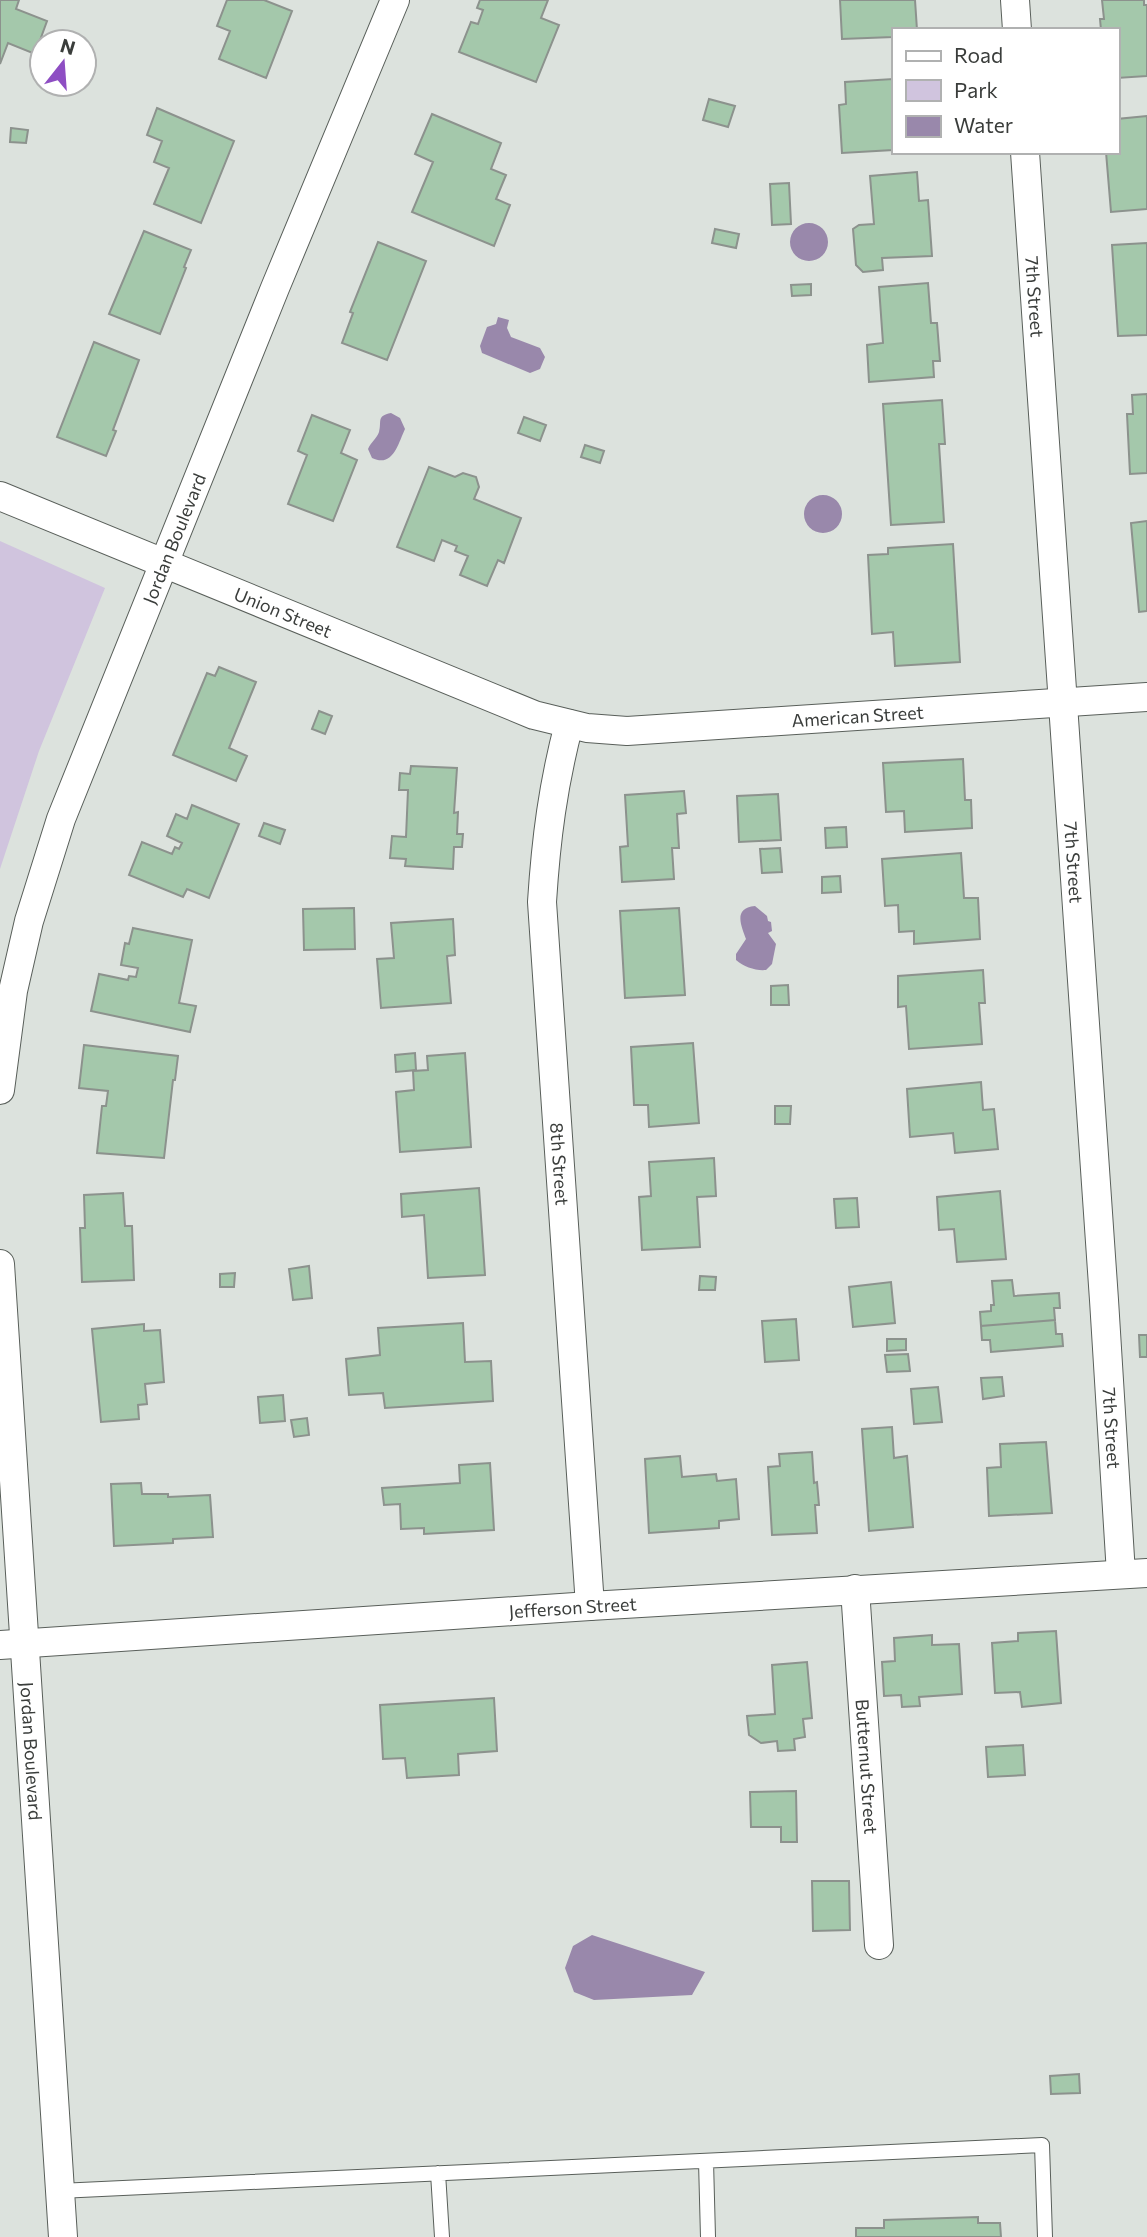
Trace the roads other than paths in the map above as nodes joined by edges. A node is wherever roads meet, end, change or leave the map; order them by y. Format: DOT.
graph roads {
  1 [pos="395,0"];
  2 [pos="1015,0"];
  3 [pos="1017,28"];
  4 [pos="1025,154"];
  5 [pos="0,496"];
  6 [pos="164,564"];
  7 [pos="1147,697"];
  8 [pos="1063,703"];
  9 [pos="569,724"];
  10 [pos="0,1090"];
  11 [pos="0,1264"];
  12 [pos="1134,1573"];
  13 [pos="855,1589"];
  14 [pos="590,1605"];
  15 [pos="12,1644"];
  16 [pos="879,1945"];
  17 [pos="706,2161"];
  18 [pos="438,2173"];
  19 [pos="59,2191"];
  20 [pos="62,2237"];
  21 [pos="442,2237"];
  22 [pos="708,2237"];
  23 [pos="1045,2237"];
  1 -- 6 [label="street, Jordan Boulevard"];
  2 -- 3 [label="street"];
  4 -- 8 [label="street, 7th Street"];
  5 -- 6 [label="street, Union Street"];
  6 -- 9 [label="street, Union Street"];
  6 -- 10 [label="street, Jordan Boulevard"];
  7 -- 8 [label="street, American Street"];
  8 -- 9 [label="street, American Street"];
  8 -- 12 [label="street, 7th Street"];
  9 -- 14 [label="street, 8th Street"];
  11 -- 15 [label="street, Jordan Boulevard"];
  12 -- 13 [label="street, Jefferson Street"];
  13 -- 14 [label="street, Jefferson Street"];
  13 -- 16 [label="street, Butternut Street"];
  14 -- 15 [label="street, Jefferson Street"];
  15 -- 19 [label="street, Jordan Boulevard"];
  17 -- 18 [label="lane"];
  17 -- 22 [label="lane"];
  17 -- 23 [label="lane"];
  18 -- 19 [label="lane"];
  18 -- 21 [label="lane"];
  19 -- 20 [label="street, Jordan Boulevard"];
}
